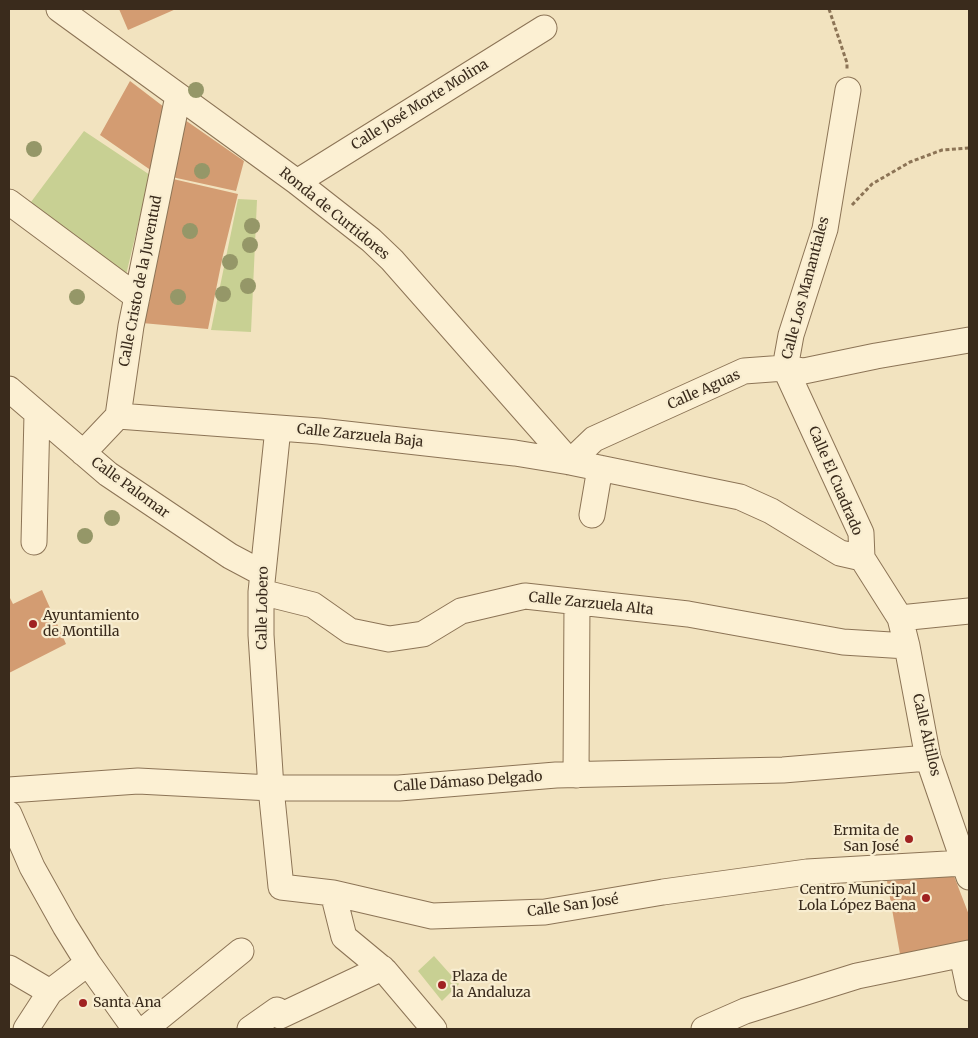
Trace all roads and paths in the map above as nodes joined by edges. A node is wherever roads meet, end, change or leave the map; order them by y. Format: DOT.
graph roads {
  1 [pos="59,9"];
  2 [pos="829,9"];
  3 [pos="544,28"];
  4 [pos="848,90"];
  5 [pos="178,96"];
  6 [pos="969,148"];
  7 [pos="297,182"];
  8 [pos="9,202"];
  9 [pos="851,207"];
  10 [pos="137,297"];
  11 [pos="969,340"];
  12 [pos="785,368"];
  13 [pos="9,389"];
  14 [pos="37,414"];
  15 [pos="118,416"];
  16 [pos="278,428"];
  17 [pos="83,453"];
  18 [pos="570,462"];
  19 [pos="600,468"];
  20 [pos="592,515"];
  21 [pos="34,542"];
  22 [pos="862,558"];
  23 [pos="261,582"];
  24 [pos="577,602"];
  25 [pos="969,611"];
  26 [pos="900,618"];
  27 [pos="907,646"];
  28 [pos="928,758"];
  29 [pos="576,775"];
  30 [pos="271,788"];
  31 [pos="9,790"];
  32 [pos="9,814"];
  33 [pos="21,867"];
  34 [pos="967,870"];
  35 [pos="333,893"];
  36 [pos="241,951"];
  37 [pos="966,954"];
  38 [pos="88,963"];
  39 [pos="9,968"];
  40 [pos="382,968"];
  41 [pos="969,988"];
  42 [pos="50,992"];
  43 [pos="26,1029"];
  44 [pos="135,1029"];
  45 [pos="146,1029"];
  46 [pos="250,1029"];
  47 [pos="434,1029"];
  48 [pos="704,1029"];
  1 -- 5 [label="street, Ronda de Curtidores"];
  2 -- 4 [label="path"];
  3 -- 7 [label="street, Calle José Morte Molina"];
  4 -- 12 [label="street, Calle Los Manantiales"];
  5 -- 7 [label="street, Ronda de Curtidores"];
  5 -- 10 [label="street, Calle Cristo de la Juventud"];
  6 -- 9 [label="path"];
  7 -- 18 [label="street, Ronda de Curtidores"];
  8 -- 10 [label="street"];
  10 -- 15 [label="street, Calle Cristo de la Juventud"];
  11 -- 12 [label="street, Calle Aguas"];
  12 -- 18 [label="street, Calle Aguas"];
  12 -- 22 [label="street, Calle El Cuadrado"];
  13 -- 14 [label="street, Calle Palomar"];
  14 -- 17 [label="street, Calle Palomar"];
  14 -- 21 [label="street"];
  15 -- 16 [label="street, Calle Zarzuela Baja"];
  15 -- 17 [label="street"];
  16 -- 18 [label="street, Calle Zarzuela Baja"];
  16 -- 23 [label="street, Calle Lobero"];
  17 -- 23 [label="street, Calle Palomar"];
  18 -- 19 [label="street, Calle Zarzuela Baja"];
  19 -- 20 [label="street"];
  19 -- 22 [label="street, Calle Zarzuela Baja"];
  22 -- 26 [label="street"];
  23 -- 24 [label="street, Calle Zarzuela Alta"];
  23 -- 30 [label="street, Calle Lobero"];
  24 -- 27 [label="street, Calle Zarzuela Alta"];
  24 -- 29 [label="street"];
  25 -- 26 [label="street"];
  26 -- 27 [label="street, Calle Altillos"];
  27 -- 28 [label="street, Calle Altillos"];
  28 -- 29 [label="street, Calle Dámaso Delgado"];
  28 -- 34 [label="street, Calle Altillos"];
  29 -- 30 [label="street, Calle Dámaso Delgado"];
  30 -- 31 [label="street, Calle Dámaso Delgado"];
  30 -- 35 [label="street, Calle San José"];
  32 -- 33 [label="street"];
  33 -- 38 [label="street"];
  34 -- 35 [label="street, Calle San José"];
  35 -- 40 [label="street"];
  36 -- 45 [label="street"];
  37 -- 41 [label="street"];
  37 -- 48 [label="street"];
  38 -- 42 [label="street"];
  38 -- 44 [label="street"];
  39 -- 42 [label="street"];
  40 -- 46 [label="street"];
  40 -- 47 [label="street"];
  42 -- 43 [label="street"];
}
